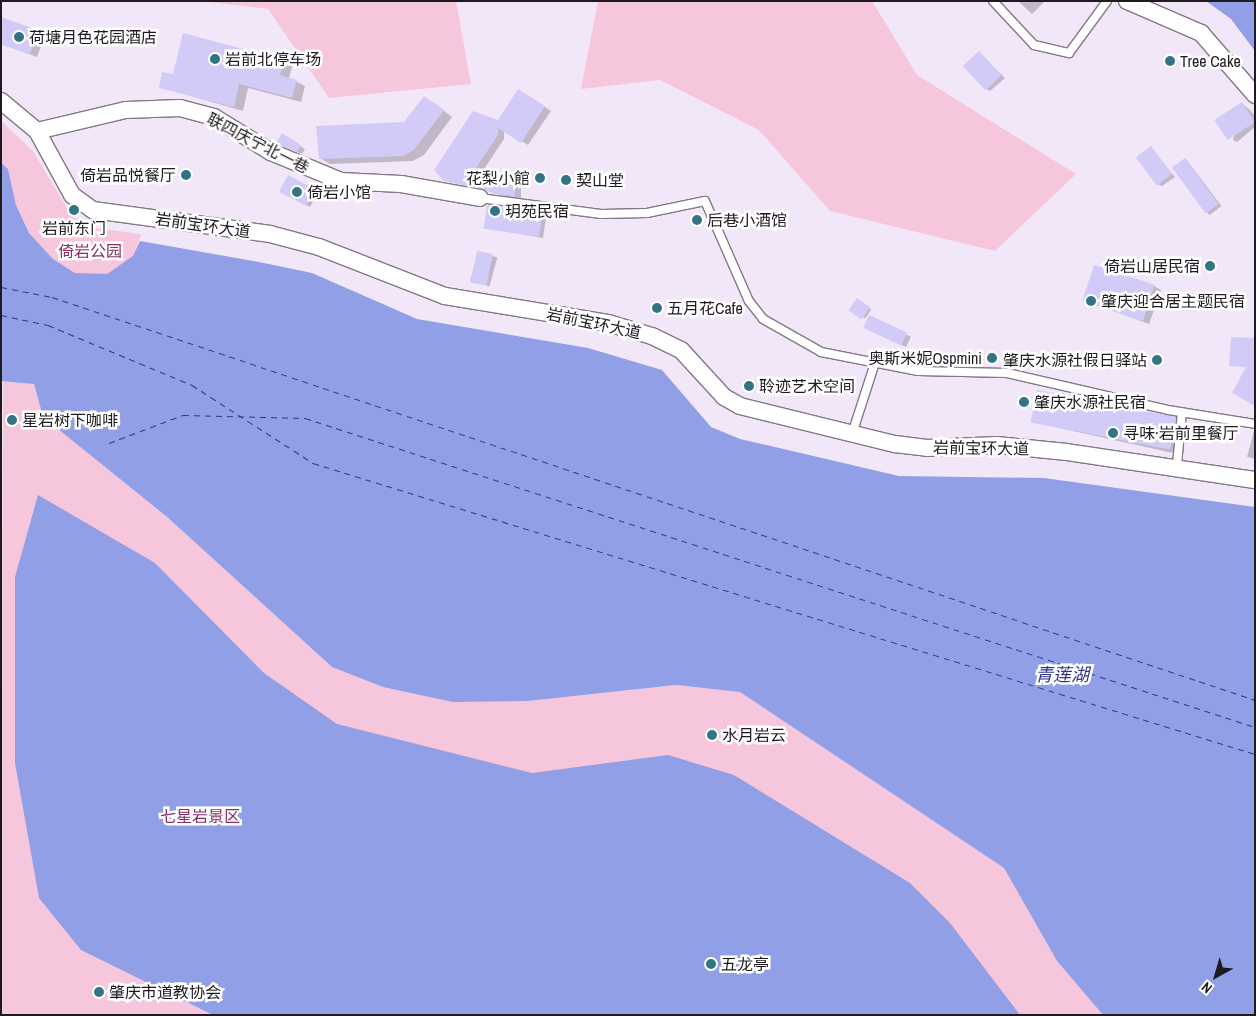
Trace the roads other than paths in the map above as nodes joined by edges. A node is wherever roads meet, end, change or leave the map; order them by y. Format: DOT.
graph roads {
  1 [pos="993,1"];
  2 [pos="1107,1"];
  3 [pos="1127,1"];
  4 [pos="1255,95"];
  5 [pos="1,101"];
  6 [pos="37,131"];
  7 [pos="480,198"];
  8 [pos="875,363"];
  9 [pos="1182,412"];
  10 [pos="1255,424"];
  11 [pos="852,434"];
  12 [pos="1177,465"];
  13 [pos="1255,480"];
  1 -- 2 [label="lane"];
  3 -- 4 [label="street"];
  5 -- 6 [label="street"];
  6 -- 7 [label="street, 联四庆宁北一巷"];
  6 -- 11 [label="street, 岩前宝环大道"];
  7 -- 8 [label="lane"];
  8 -- 9 [label="lane"];
  8 -- 11 [label="lane"];
  9 -- 10 [label="lane"];
  9 -- 12 [label="lane"];
  11 -- 12 [label="street, 岩前宝环大道"];
  12 -- 13 [label="street, 岩前宝环大道"];
}
